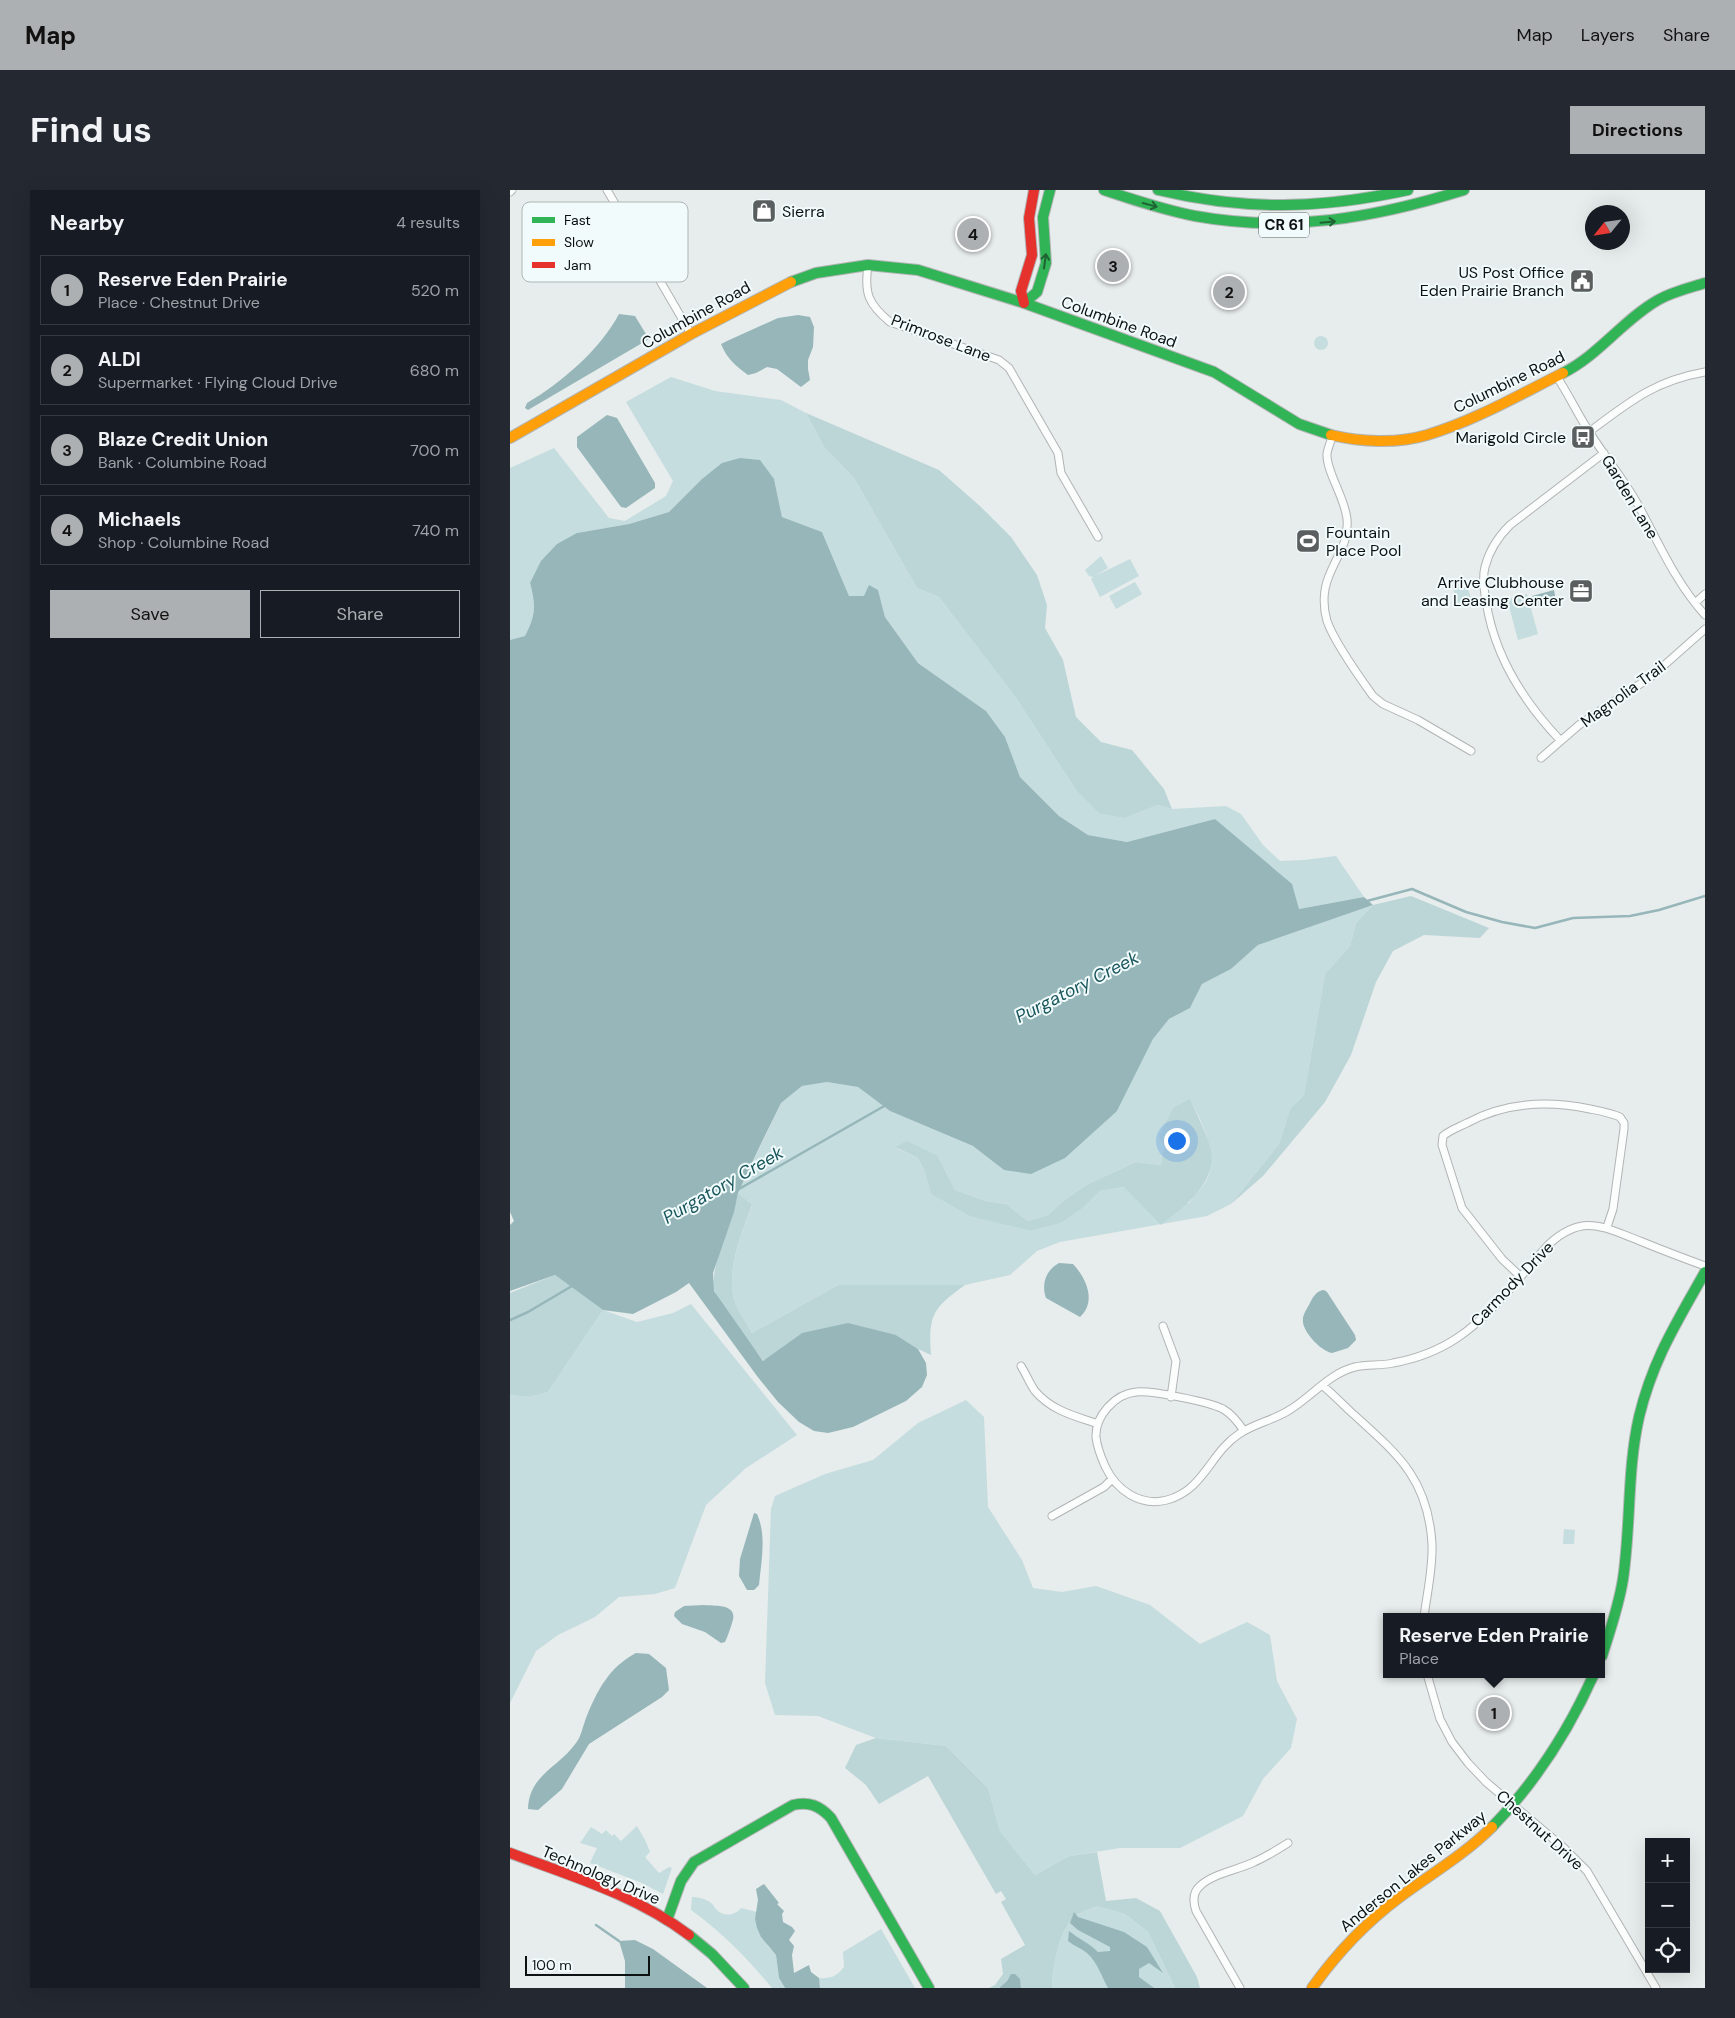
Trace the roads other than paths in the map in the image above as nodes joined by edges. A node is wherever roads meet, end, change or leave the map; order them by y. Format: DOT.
graph roads {
  1 [pos="607,190"];
  2 [pos="1034,190"];
  3 [pos="1050,190"];
  4 [pos="1104,190"];
  5 [pos="1158,190"];
  6 [pos="1408,190"];
  7 [pos="1464,190"];
  8 [pos="614,202"];
  9 [pos="868,265"];
  10 [pos="661,282"];
  11 [pos="1705,283"];
  12 [pos="1024,303"];
  13 [pos="691,334"];
  14 [pos="1705,372"];
  15 [pos="1557,377"];
  16 [pos="1589,432"];
  17 [pos="1333,435"];
  18 [pos="510,438"];
  19 [pos="1604,453"];
  20 [pos="1098,537"];
  21 [pos="1705,594"];
  22 [pos="1696,603"];
  23 [pos="1705,615"];
  24 [pos="1705,629"];
  25 [pos="1560,740"];
  26 [pos="1471,751"];
  27 [pos="1541,758"];
  28 [pos="1607,1227"];
  29 [pos="1705,1266"];
  30 [pos="1705,1272"];
  31 [pos="1520,1276"];
  32 [pos="1163,1326"];
  33 [pos="1021,1366"];
  34 [pos="1323,1386"];
  35 [pos="1171,1397"];
  36 [pos="1098,1424"];
  37 [pos="1244,1431"];
  38 [pos="1112,1479"];
  39 [pos="1052,1516"];
  40 [pos="1424,1613"];
  41 [pos="1605,1646"];
  42 [pos="1428,1678"];
  43 [pos="1592,1678"];
  44 [pos="1514,1805"];
  45 [pos="1288,1844"];
  46 [pos="510,1853"];
  47 [pos="667,1920"];
  48 [pos="744,1988"];
  49 [pos="929,1988"];
  50 [pos="1240,1988"];
  51 [pos="1312,1988"];
  52 [pos="1656,1988"];
  1 -- 8 [label="street"];
  2 -- 12 [label="street"];
  12 -- 3 [label="street, one-way"];
  4 -- 7 [label="street, CR 61, one-way"];
  5 -- 6 [label="street, CR 61"];
  9 -- 12 [label="street, Columbine Road"];
  9 -- 13 [label="street, Columbine Road"];
  9 -- 20 [label="street, Primrose Lane"];
  10 -- 13 [label="street"];
  11 -- 15 [label="street, Columbine Road"];
  12 -- 17 [label="street, Columbine Road"];
  13 -- 18 [label="street, Columbine Road"];
  14 -- 16 [label="street"];
  15 -- 16 [label="street, Garden Lane"];
  15 -- 17 [label="street, Columbine Road"];
  16 -- 19 [label="street, Garden Lane"];
  17 -- 26 [label="street"];
  19 -- 22 [label="street, Garden Lane"];
  19 -- 25 [label="street"];
  21 -- 22 [label="street"];
  22 -- 23 [label="street, Garden Lane"];
  24 -- 25 [label="street, Magnolia Trail"];
  25 -- 27 [label="street, Magnolia Trail"];
  28 -- 29 [label="street, Carmody Drive"];
  28 -- 31 [label="street, Carmody Drive"];
  28 -- 31 [label="street"];
  30 -- 41 [label="street"];
  31 -- 34 [label="street, Carmody Drive"];
  32 -- 35 [label="street"];
  33 -- 36 [label="street"];
  34 -- 37 [label="street, Carmody Drive"];
  34 -- 40 [label="street"];
  35 -- 36 [label="street"];
  35 -- 37 [label="street"];
  36 -- 38 [label="street"];
  37 -- 38 [label="street"];
  38 -- 39 [label="street"];
  42 -- 44 [label="street, Chestnut Drive"];
  43 -- 44 [label="street, Anderson Lakes Parkway"];
  44 -- 51 [label="street, Anderson Lakes Parkway"];
  44 -- 52 [label="street, Chestnut Drive"];
  45 -- 50 [label="street"];
  46 -- 47 [label="street, Technology Drive"];
  47 -- 48 [label="street, Technology Drive"];
  47 -- 49 [label="street"];
}
